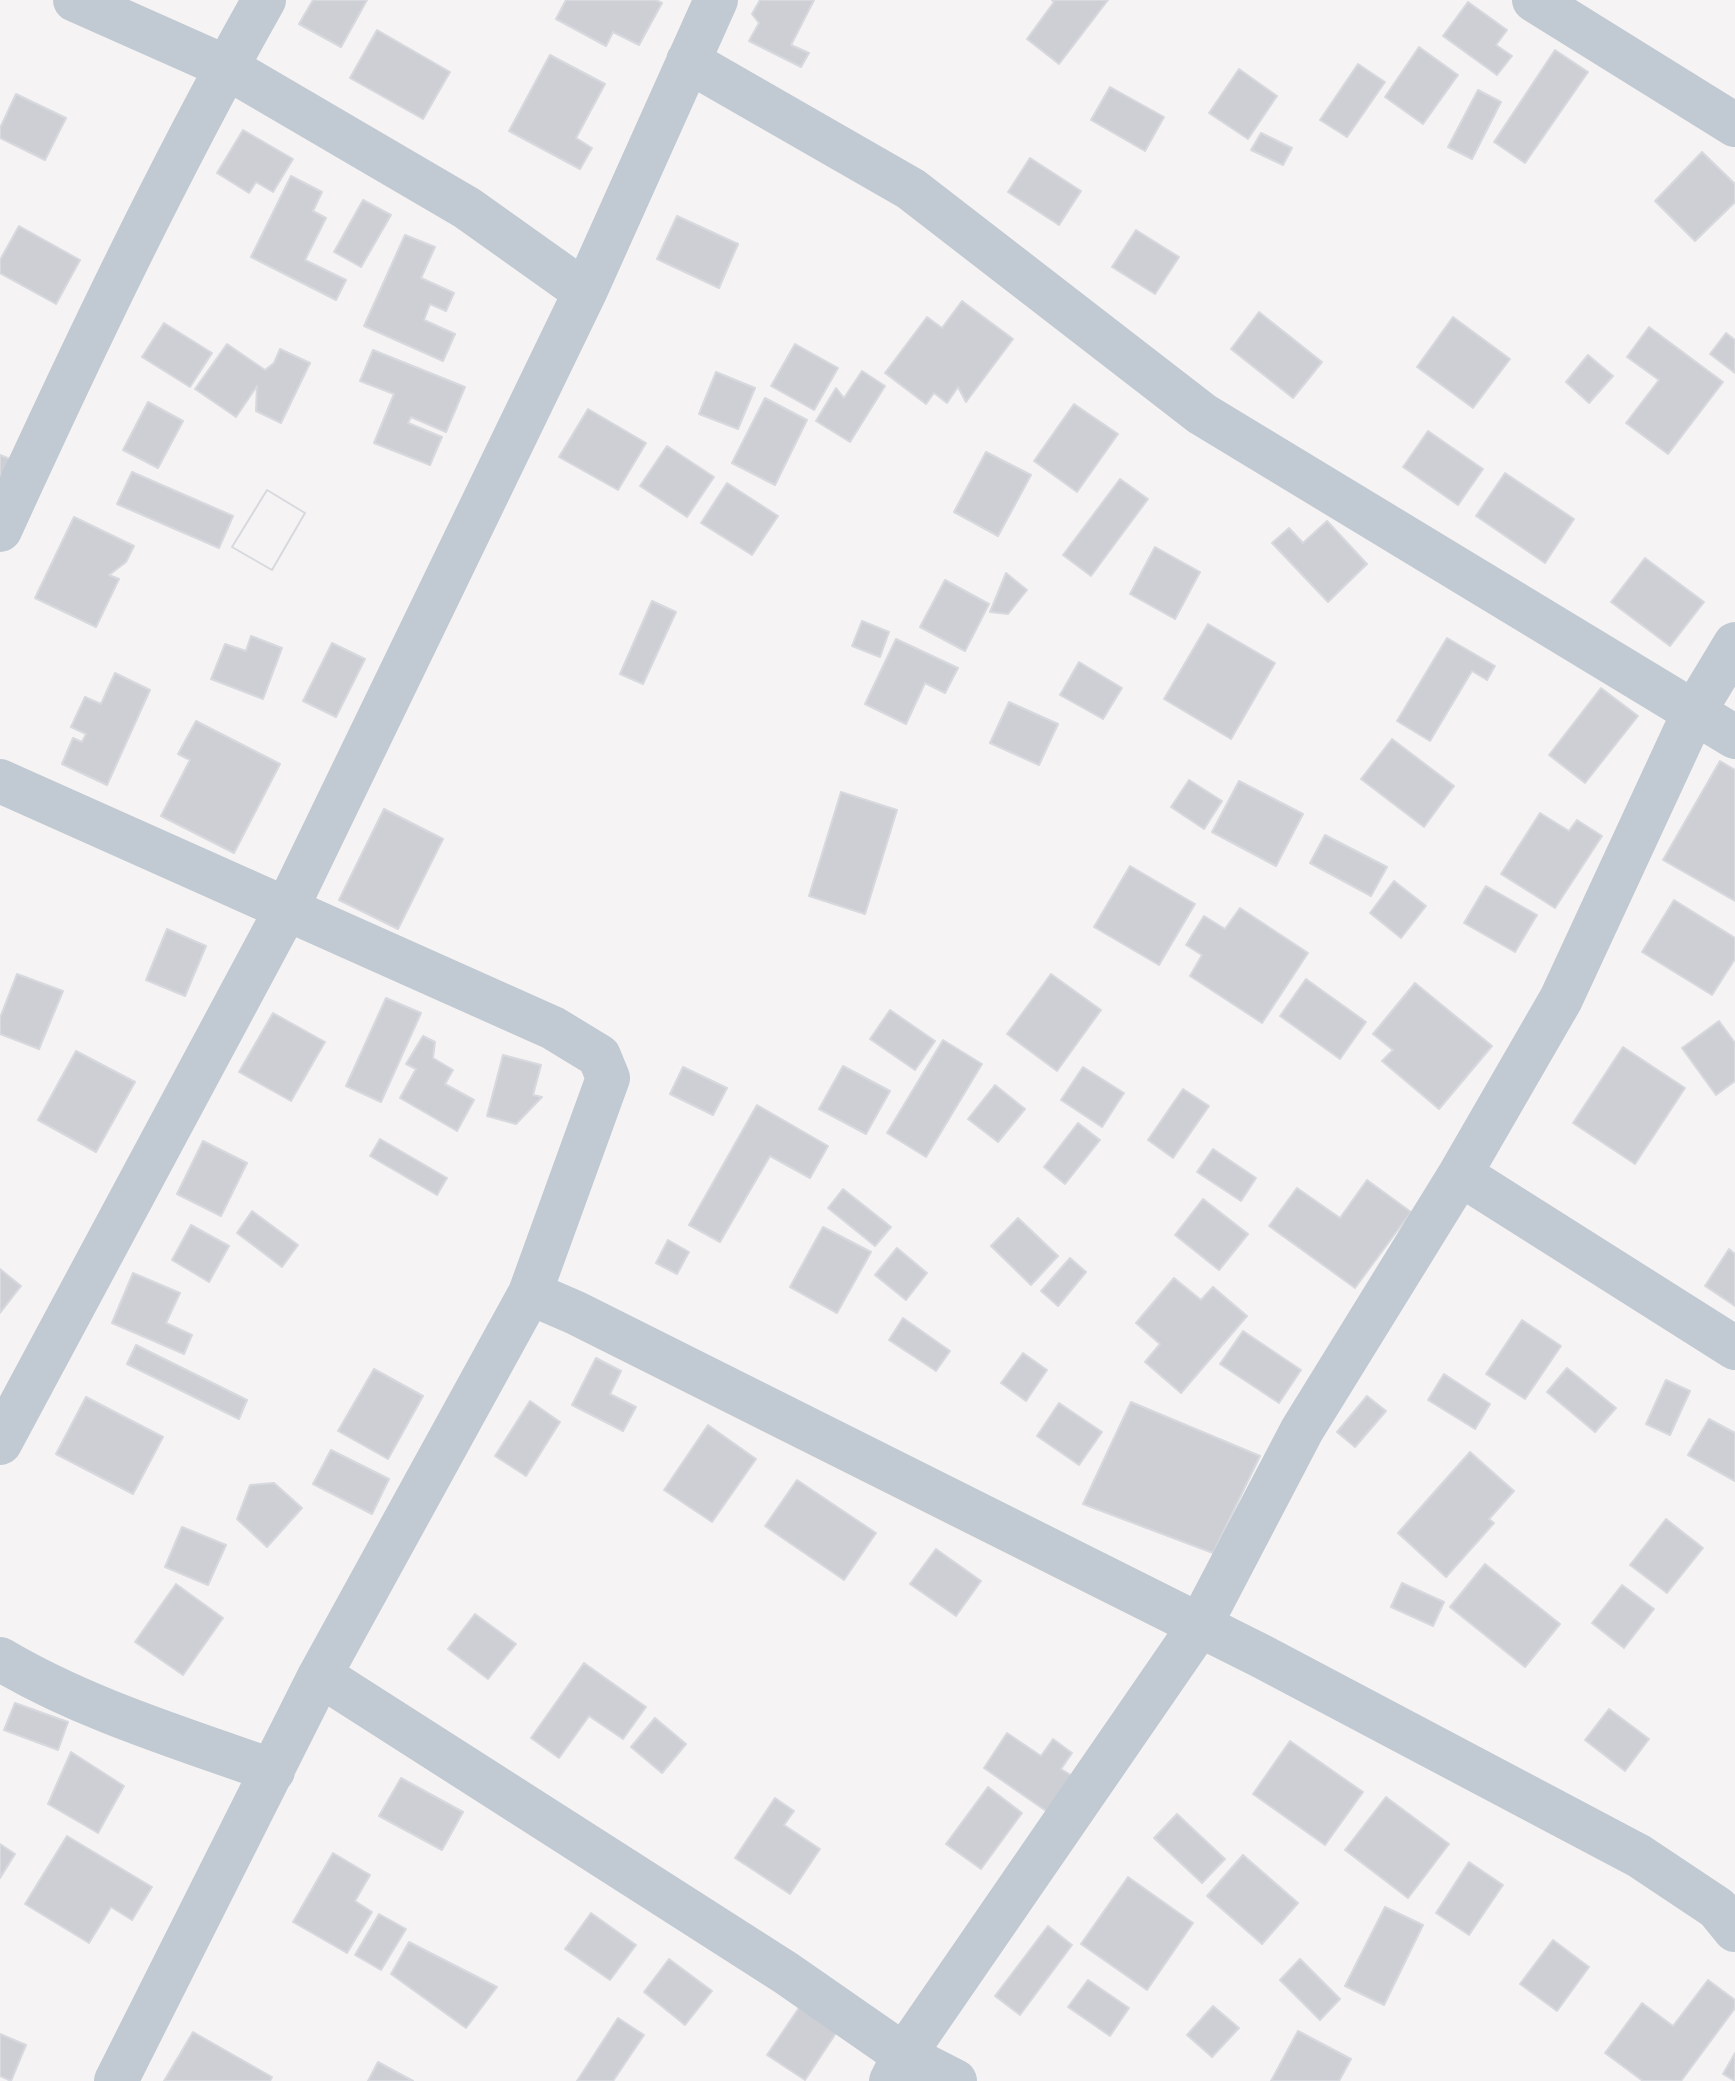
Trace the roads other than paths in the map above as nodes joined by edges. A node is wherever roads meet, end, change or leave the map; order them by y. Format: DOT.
graph roads {
  1 [pos="75,0"];
  2 [pos="264,0"];
  3 [pos="716,0"];
  4 [pos="1534,0"];
  5 [pos="688,61"];
  6 [pos="226,67"];
  7 [pos="1735,125"];
  8 [pos="585,292"];
  9 [pos="0,530"];
  10 [pos="1735,644"];
  11 [pos="1694,712"];
  12 [pos="1735,737"];
  13 [pos="0,781"];
  14 [pos="287,908"];
  15 [pos="1460,1174"];
  16 [pos="530,1293"];
  17 [pos="1735,1348"];
  18 [pos="0,1443"];
  19 [pos="1200,1625"];
  20 [pos="0,1659"];
  21 [pos="320,1675"];
  22 [pos="273,1771"];
  23 [pos="1735,1930"];
  24 [pos="898,2068"];
  25 [pos="116,2081"];
  26 [pos="955,2081"];
  1 -- 6 [label="street"];
  2 -- 6 [label="street"];
  3 -- 5 [label="street"];
  4 -- 7 [label="street"];
  5 -- 8 [label="street"];
  5 -- 11 [label="street"];
  6 -- 8 [label="street"];
  6 -- 9 [label="street"];
  8 -- 14 [label="street"];
  10 -- 11 [label="street"];
  11 -- 12 [label="street"];
  11 -- 15 [label="street"];
  13 -- 14 [label="street"];
  14 -- 16 [label="street"];
  14 -- 18 [label="street"];
  15 -- 17 [label="street"];
  15 -- 19 [label="street"];
  16 -- 19 [label="street"];
  16 -- 21 [label="street"];
  19 -- 23 [label="street"];
  19 -- 24 [label="street"];
  20 -- 22 [label="street"];
  21 -- 22 [label="street"];
  21 -- 24 [label="street"];
  22 -- 25 [label="street"];
  24 -- 26 [label="street"];
}
